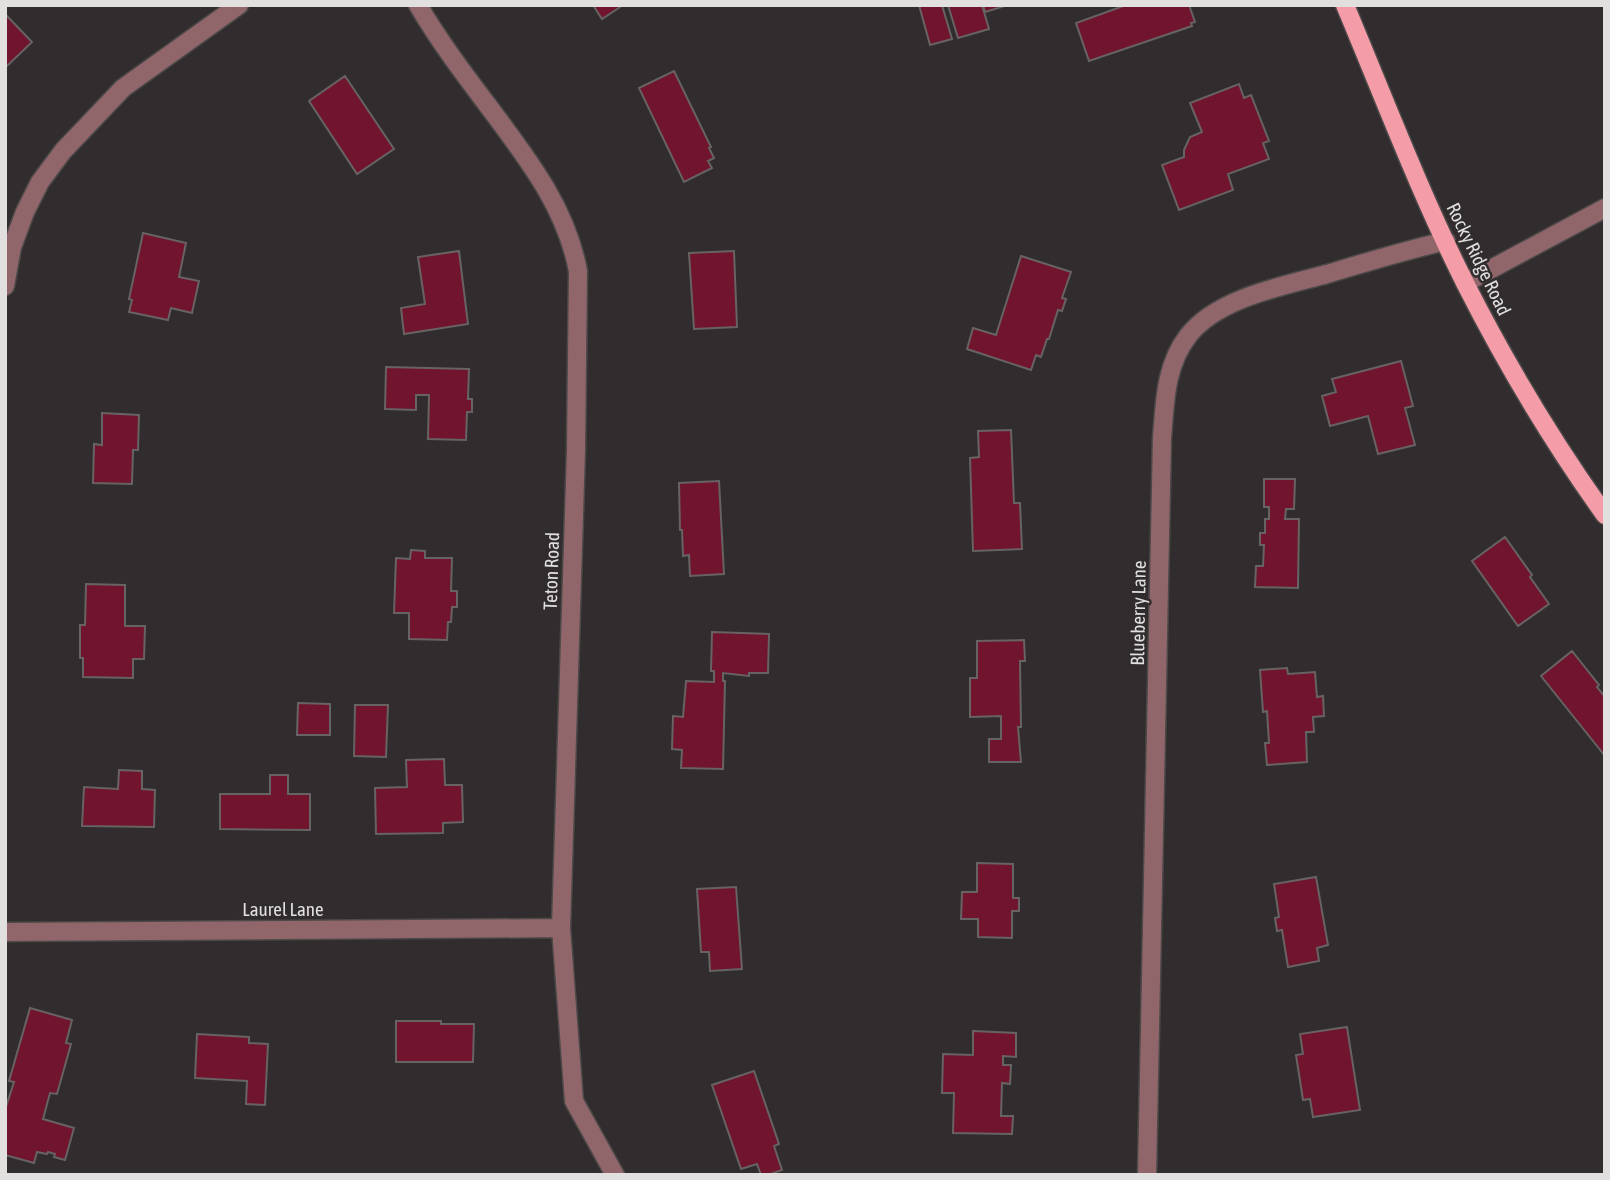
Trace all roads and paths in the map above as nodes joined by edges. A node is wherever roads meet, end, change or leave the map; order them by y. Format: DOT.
graph roads {
  1 [pos="239,5"];
  2 [pos="418,5"];
  3 [pos="1345,5"];
  4 [pos="1605,208"];
  5 [pos="1446,240"];
  6 [pos="1465,283"];
  7 [pos="5,286"];
  8 [pos="1605,515"];
  9 [pos="561,928"];
  10 [pos="5,932"];
  11 [pos="615,1175"];
  12 [pos="1147,1175"];
  1 -- 7 [label="street"];
  2 -- 9 [label="street, Teton Road"];
  3 -- 5 [label="main road, Rocky Ridge Road"];
  4 -- 6 [label="street"];
  5 -- 6 [label="main road, Rocky Ridge Road"];
  5 -- 12 [label="street, Blueberry Lane"];
  6 -- 8 [label="main road, Rocky Ridge Road"];
  9 -- 10 [label="street, Laurel Lane"];
  9 -- 11 [label="street, Teton Road"];
}
